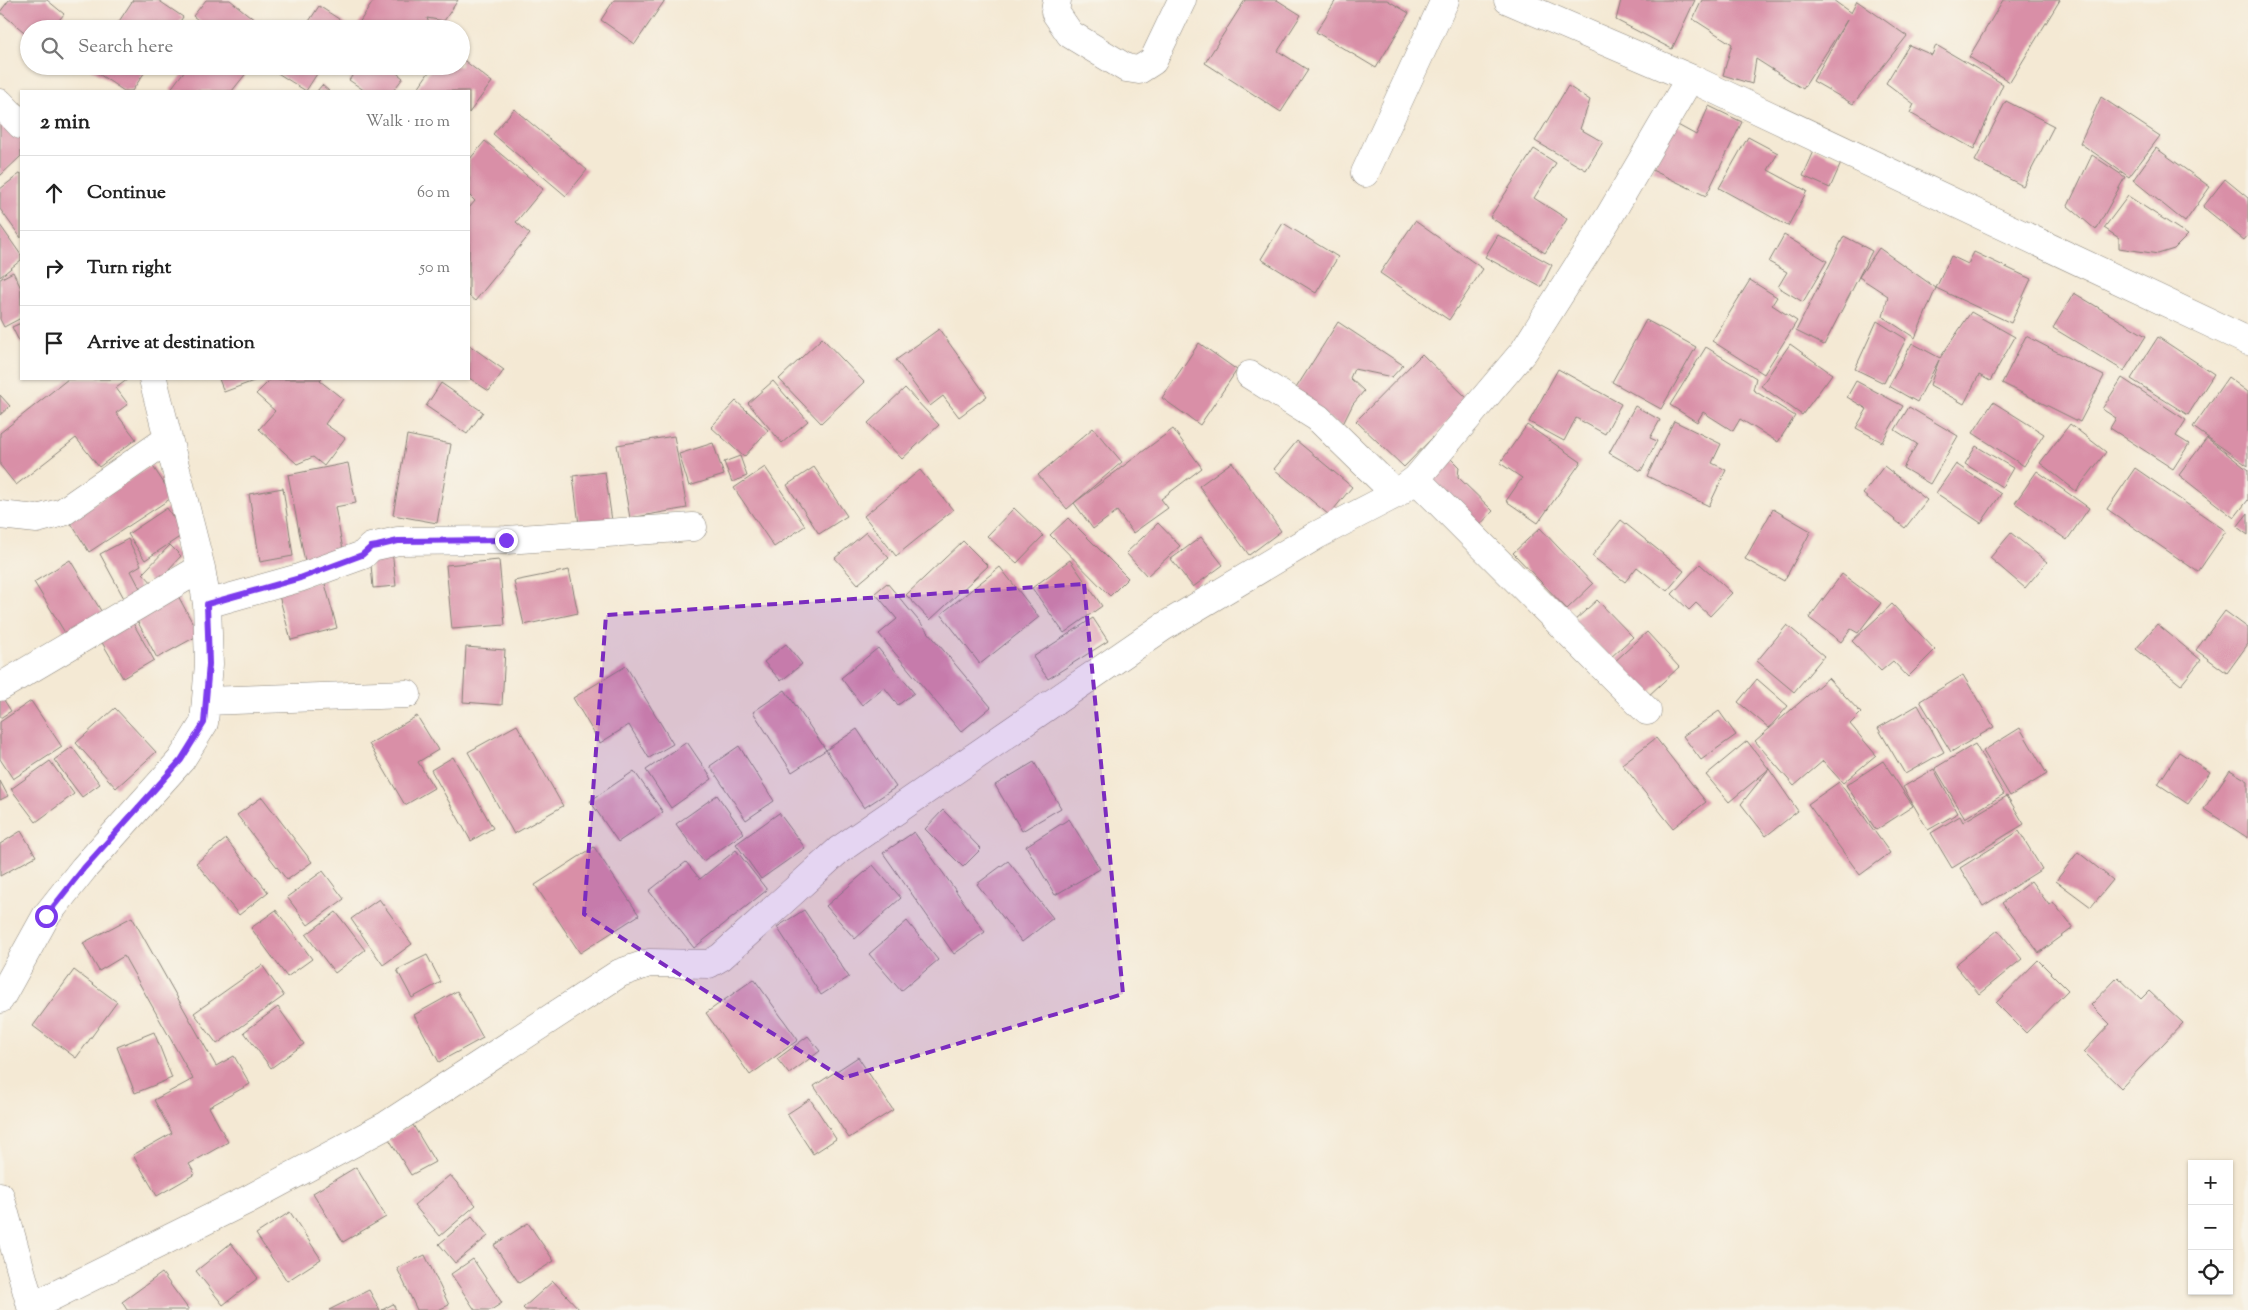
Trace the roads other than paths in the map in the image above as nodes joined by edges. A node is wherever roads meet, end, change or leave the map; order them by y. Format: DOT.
graph roads {
  1 [pos="1057,0"];
  2 [pos="1182,0"];
  3 [pos="1445,0"];
  4 [pos="1510,0"];
  5 [pos="1690,78"];
  6 [pos="0,104"];
  7 [pos="20,124"];
  8 [pos="1365,173"];
  9 [pos="2248,341"];
  10 [pos="1250,375"];
  11 [pos="154,380"];
  12 [pos="168,440"];
  13 [pos="1406,487"];
  14 [pos="0,515"];
  15 [pos="693,527"];
  16 [pos="202,568"];
  17 [pos="212,603"];
  18 [pos="0,687"];
  19 [pos="407,694"];
  20 [pos="207,701"];
  21 [pos="1647,711"];
  22 [pos="0,999"];
  23 [pos="0,1196"];
  24 [pos="37,1306"];
  1 -- 2 [label="street"];
  3 -- 8 [label="street"];
  4 -- 5 [label="street"];
  5 -- 9 [label="street"];
  5 -- 13 [label="street"];
  6 -- 7 [label="street"];
  10 -- 13 [label="street"];
  11 -- 12 [label="street"];
  12 -- 14 [label="street"];
  12 -- 16 [label="street"];
  13 -- 21 [label="street"];
  13 -- 24 [label="street"];
  15 -- 17 [label="street"];
  16 -- 17 [label="street"];
  16 -- 18 [label="street"];
  17 -- 20 [label="street"];
  19 -- 20 [label="street"];
  20 -- 22 [label="street"];
  23 -- 24 [label="street"];
}
